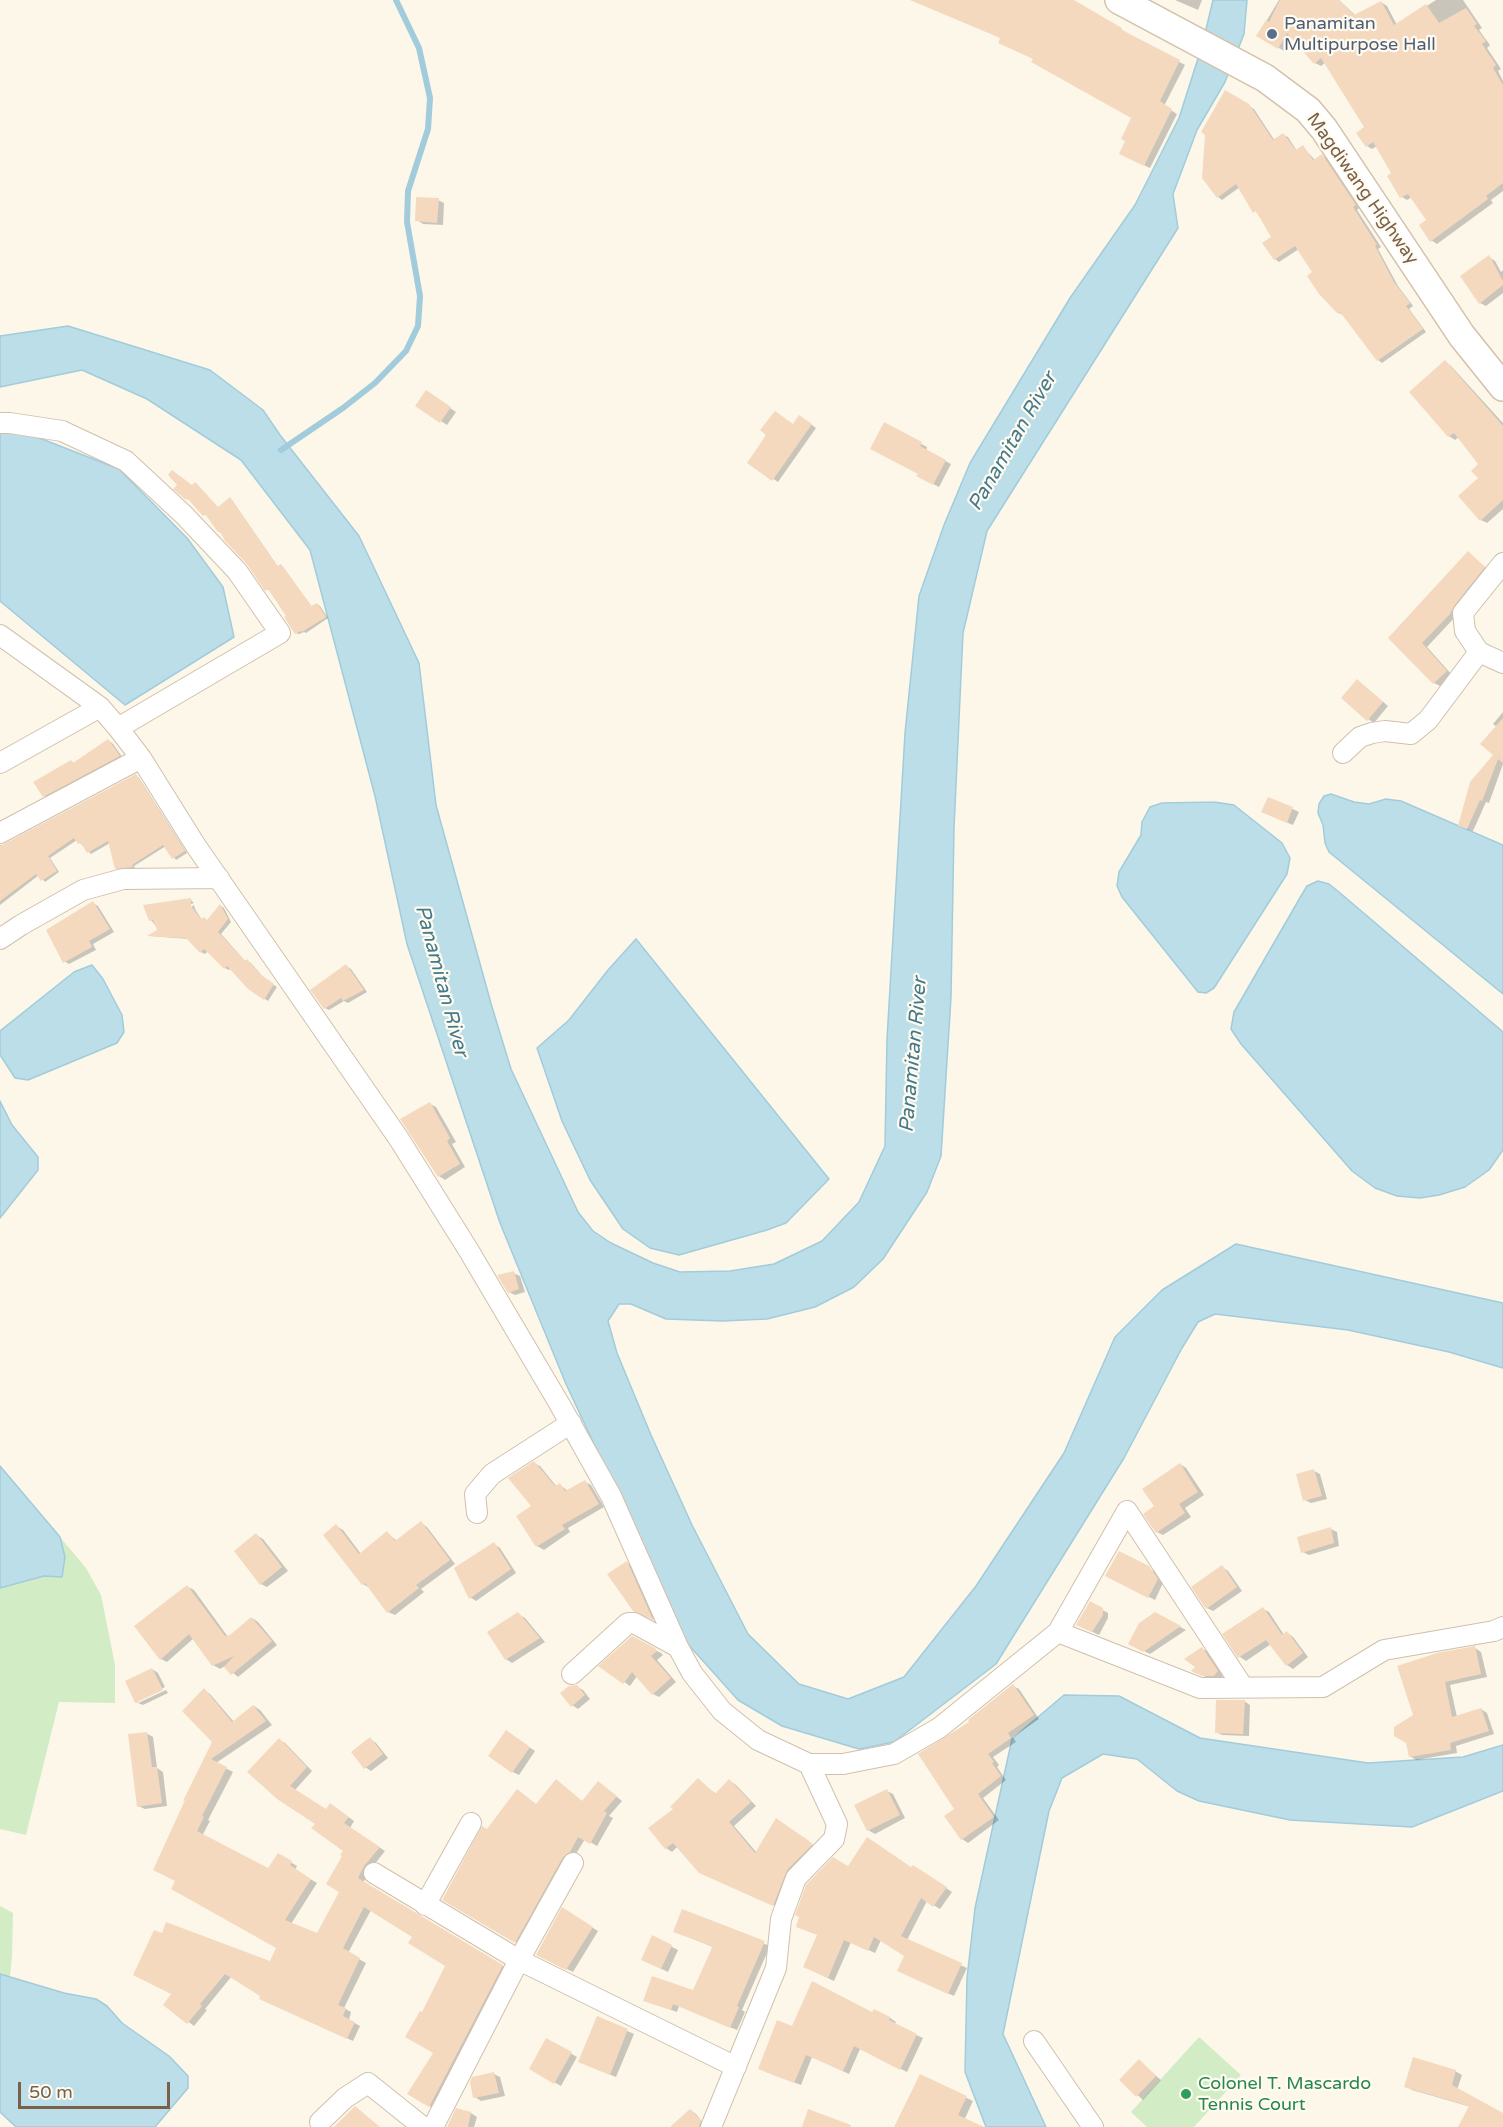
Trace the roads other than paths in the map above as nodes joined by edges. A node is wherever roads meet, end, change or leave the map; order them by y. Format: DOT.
graph roads {
  1 [pos="1119,0"];
  2 [pos="1503,387"];
  3 [pos="0,423"];
  4 [pos="1503,563"];
  5 [pos="0,635"];
  6 [pos="1479,652"];
  7 [pos="1503,663"];
  8 [pos="100,707"];
  9 [pos="118,728"];
  10 [pos="1343,753"];
  11 [pos="141,758"];
  12 [pos="0,763"];
  13 [pos="0,832"];
  14 [pos="219,878"];
  15 [pos="0,939"];
  16 [pos="571,1423"];
  17 [pos="477,1513"];
  18 [pos="1503,1628"];
  19 [pos="1058,1632"];
  20 [pos="678,1647"];
  21 [pos="572,1674"];
  22 [pos="1243,1688"];
  23 [pos="808,1764"];
  24 [pos="471,1823"];
  25 [pos="573,1863"];
  26 [pos="374,1873"];
  27 [pos="425,1905"];
  28 [pos="519,1960"];
  29 [pos="1034,2041"];
  30 [pos="736,2067"];
  31 [pos="320,2122"];
  32 [pos="423,2127"];
  33 [pos="433,2127"];
  34 [pos="711,2127"];
  35 [pos="1093,2127"];
  1 -- 2 [label="main road, Magdiwang Highway"];
  3 -- 9 [label="street"];
  4 -- 6 [label="street"];
  5 -- 8 [label="street"];
  6 -- 7 [label="street"];
  6 -- 10 [label="street"];
  8 -- 9 [label="street"];
  8 -- 12 [label="street"];
  9 -- 11 [label="street"];
  11 -- 13 [label="street"];
  11 -- 14 [label="street"];
  14 -- 15 [label="street"];
  14 -- 16 [label="street"];
  16 -- 17 [label="street"];
  16 -- 20 [label="street"];
  18 -- 22 [label="street"];
  19 -- 22 [label="street"];
  19 -- 22 [label="street"];
  19 -- 23 [label="street"];
  20 -- 21 [label="street"];
  20 -- 23 [label="street"];
  23 -- 30 [label="street"];
  24 -- 27 [label="street"];
  25 -- 28 [label="street"];
  26 -- 27 [label="street"];
  27 -- 28 [label="street"];
  28 -- 30 [label="street"];
  28 -- 33 [label="street"];
  29 -- 35 [label="street"];
  30 -- 34 [label="street"];
  31 -- 32 [label="street"];
}
